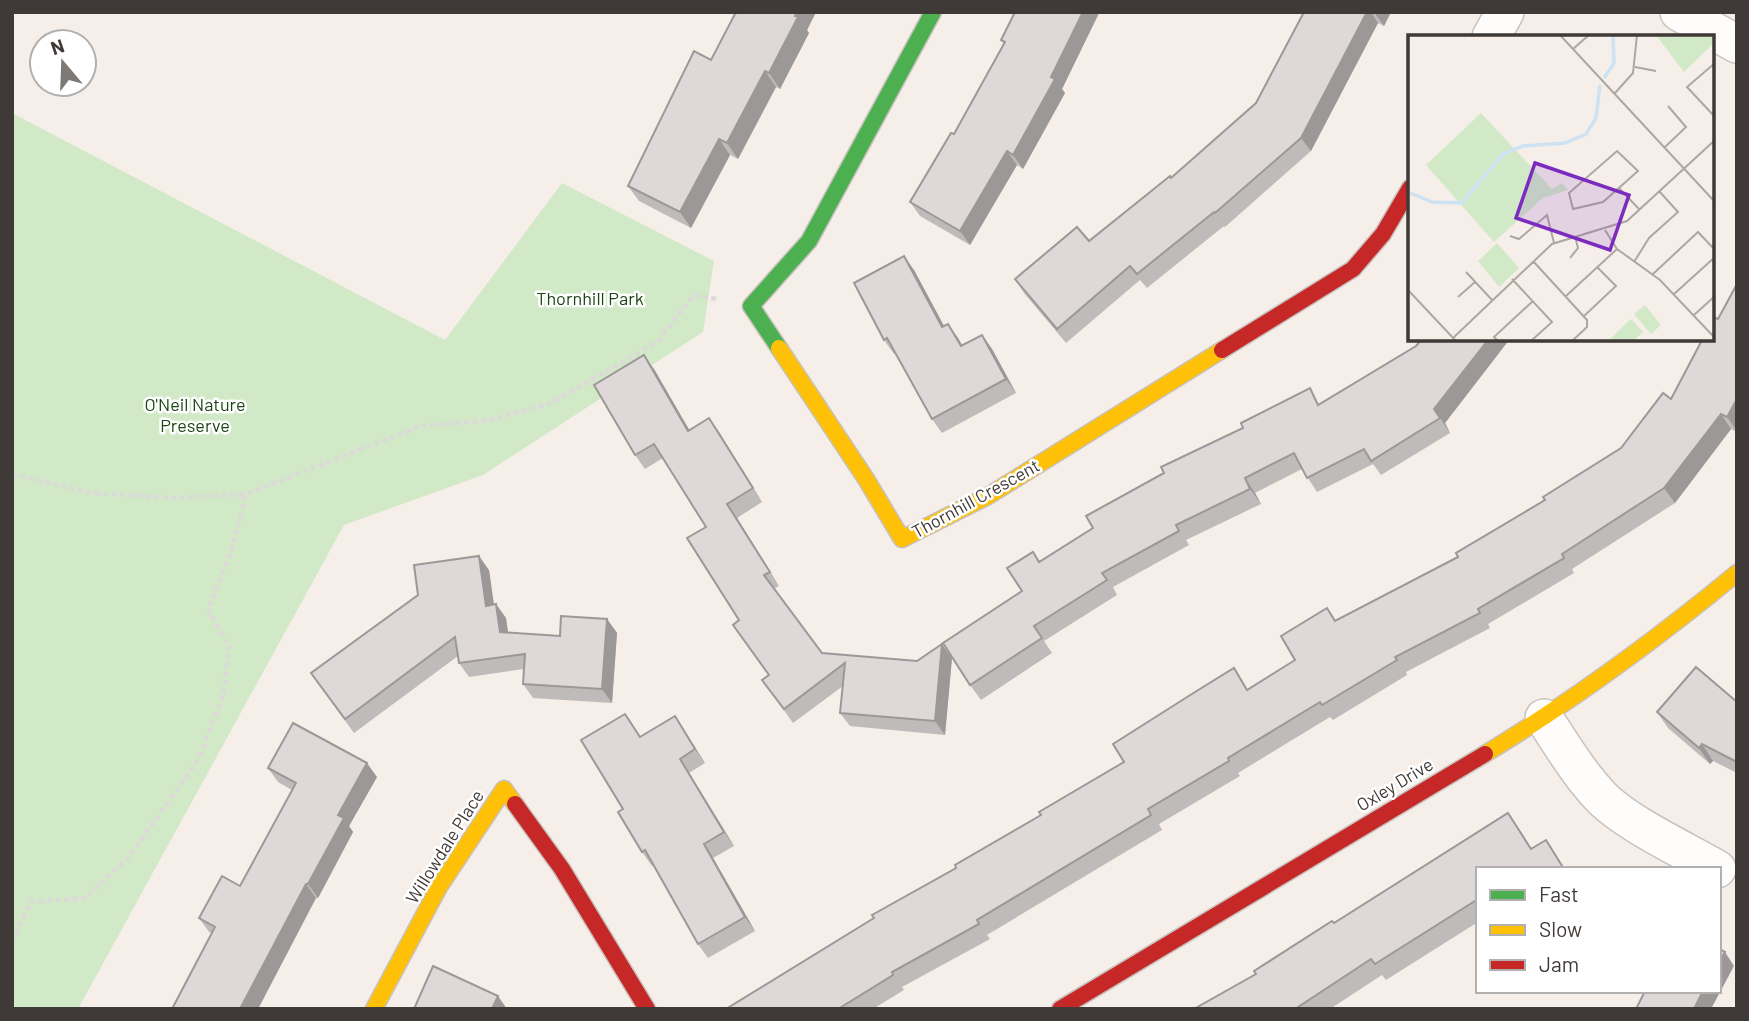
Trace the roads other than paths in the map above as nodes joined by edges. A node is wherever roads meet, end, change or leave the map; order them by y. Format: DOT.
graph roads {
  1 [pos="933,12"];
  2 [pos="1504,12"];
  3 [pos="1679,12"];
  4 [pos="1492,35"];
  5 [pos="1737,44"];
  6 [pos="1408,190"];
  7 [pos="1737,573"];
  8 [pos="1544,718"];
  9 [pos="1714,867"];
  10 [pos="1721,871"];
  11 [pos="1737,880"];
  12 [pos="1102,998"];
  13 [pos="374,1009"];
  14 [pos="648,1009"];
  15 [pos="1060,1009"];
  1 -- 6 [label="street, Thornhill Crescent"];
  2 -- 4 [label="street"];
  3 -- 5 [label="street"];
  7 -- 8 [label="street, Oxley Drive"];
  8 -- 9 [label="street"];
  8 -- 12 [label="street, Oxley Drive"];
  10 -- 11 [label="street"];
  12 -- 15 [label="street, Oxley Drive"];
  13 -- 14 [label="street, Willowdale Place"];
}
